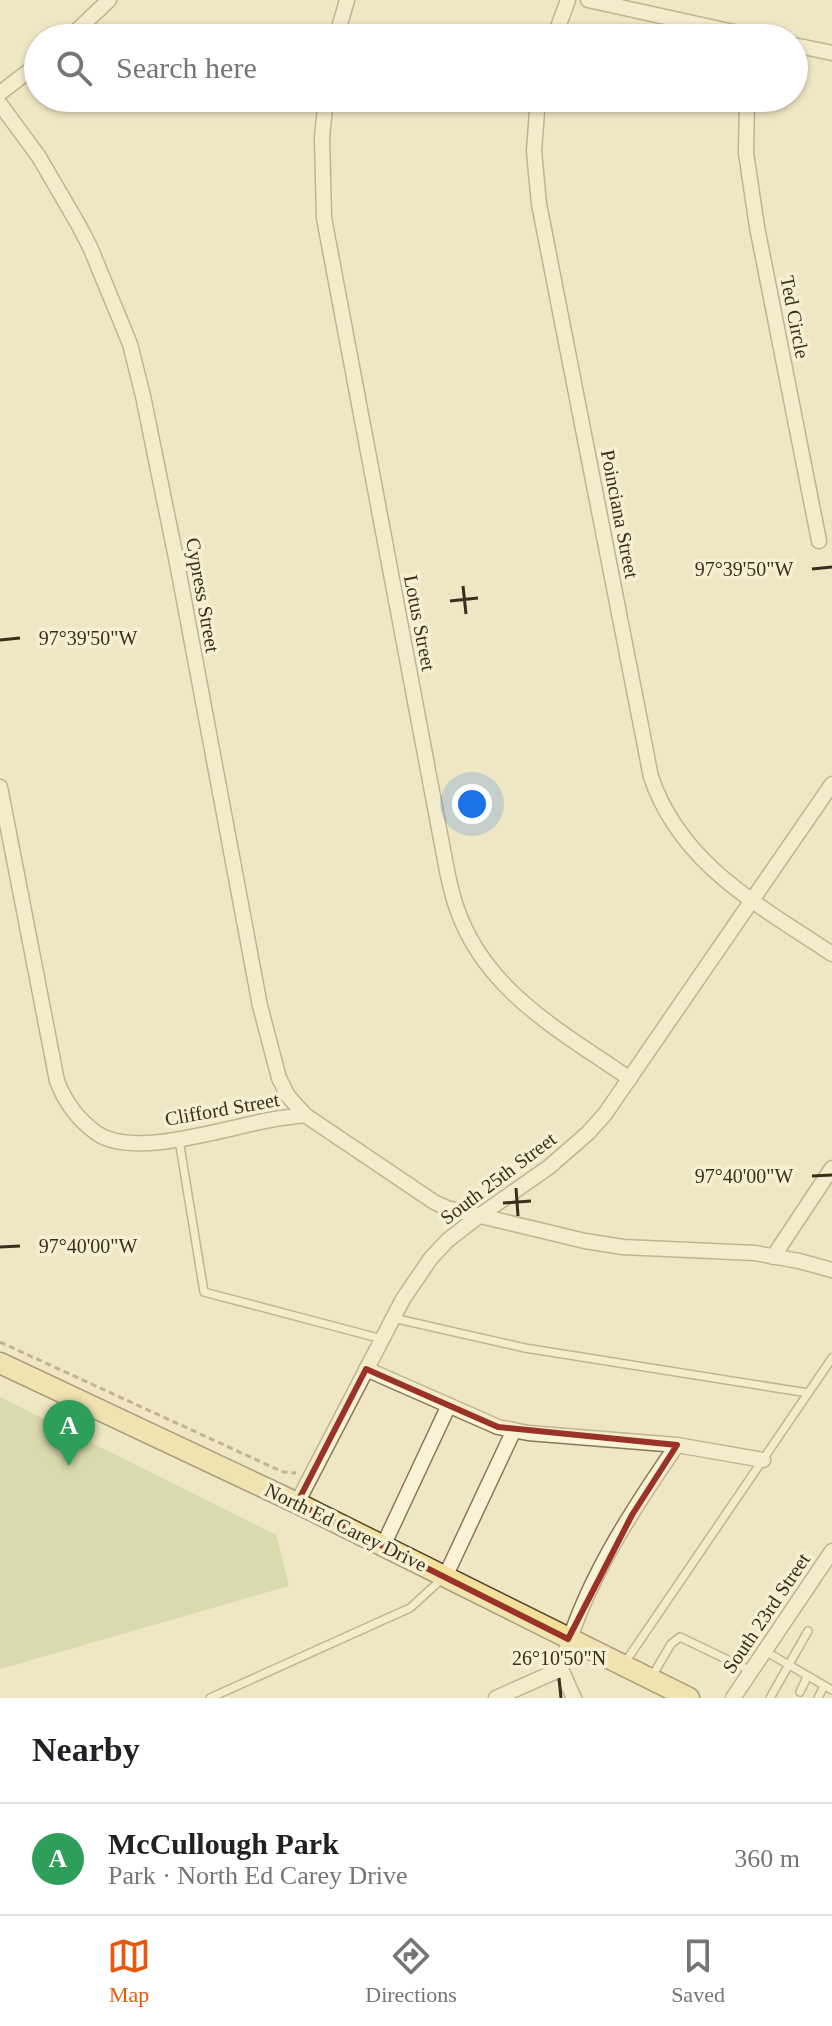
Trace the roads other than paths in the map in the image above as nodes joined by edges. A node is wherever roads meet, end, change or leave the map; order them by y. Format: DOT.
graph roads {
  1 [pos="109,0"];
  2 [pos="347,0"];
  3 [pos="568,0"];
  4 [pos="588,0"];
  5 [pos="84,24"];
  6 [pos="340,24"];
  7 [pos="559,24"];
  8 [pos="695,24"];
  9 [pos="808,48"];
  10 [pos="832,53"];
  11 [pos="24,75"];
  12 [pos="0,93"];
  13 [pos="0,104"];
  14 [pos="325,112"];
  15 [pos="537,112"];
  16 [pos="747,112"];
  17 [pos="819,541"];
  18 [pos="832,784"];
  19 [pos="0,787"];
  20 [pos="752,900"];
  21 [pos="832,954"];
  22 [pos="630,1079"];
  23 [pos="305,1115"];
  24 [pos="179,1139"];
  25 [pos="832,1168"];
  26 [pos="479,1216"];
  27 [pos="773,1257"];
  28 [pos="832,1270"];
  29 [pos="393,1318"];
  30 [pos="382,1339"];
  31 [pos="832,1358"];
  32 [pos="0,1363"];
  33 [pos="366,1369"];
  34 [pos="808,1393"];
  35 [pos="449,1405"];
  36 [pos="514,1430"];
  37 [pos="677,1445"];
  38 [pos="763,1460"];
  39 [pos="297,1503"];
  40 [pos="383,1546"];
  41 [pos="832,1551"];
  42 [pos="445,1577"];
  43 [pos="808,1631"];
  44 [pos="568,1639"];
  45 [pos="765,1651"];
  46 [pos="623,1665"];
  47 [pos="786,1665"];
  48 [pos="561,1669"];
  49 [pos="751,1671"];
  50 [pos="807,1677"];
  51 [pos="650,1679"];
  52 [pos="828,1688"];
  53 [pos="800,1692"];
  54 [pos="210,1698"];
  55 [pos="496,1698"];
  56 [pos="574,1698"];
  57 [pos="689,1698"];
  58 [pos="733,1698"];
  59 [pos="770,1698"];
  60 [pos="818,1698"];
  1 -- 5 [label="street"];
  2 -- 6 [label="street"];
  3 -- 7 [label="street"];
  4 -- 8 [label="street"];
  9 -- 10 [label="street"];
  11 -- 12 [label="street"];
  13 -- 23 [label="street, Cypress Street"];
  14 -- 22 [label="street, Lotus Street"];
  15 -- 20 [label="street, Poinciana Street"];
  16 -- 17 [label="street, Ted Circle"];
  18 -- 20 [label="street, South 25th Street"];
  19 -- 24 [label="street, Clifford Street"];
  20 -- 21 [label="street, Poinciana Street"];
  20 -- 22 [label="street, South 25th Street"];
  22 -- 26 [label="street, South 25th Street"];
  23 -- 24 [label="street, Clifford Street"];
  23 -- 26 [label="street, Clifford Street"];
  24 -- 30 [label="lane"];
  25 -- 27 [label="street"];
  26 -- 27 [label="street, Clifford Street"];
  26 -- 29 [label="street, South 25th Street"];
  27 -- 28 [label="street, Clifford Street"];
  29 -- 30 [label="street, South 25th Street"];
  29 -- 34 [label="lane"];
  30 -- 33 [label="street, South 25th Street"];
  31 -- 34 [label="lane"];
  32 -- 39 [label="main road, North Ed Carey Drive"];
  33 -- 35 [label="street"];
  33 -- 39 [label="street, South 25th Street"];
  34 -- 38 [label="lane"];
  35 -- 36 [label="street"];
  35 -- 40 [label="street"];
  36 -- 37 [label="street"];
  36 -- 42 [label="street"];
  37 -- 38 [label="street"];
  37 -- 44 [label="street"];
  38 -- 46 [label="lane"];
  39 -- 40 [label="main road, North Ed Carey Drive"];
  40 -- 42 [label="main road, North Ed Carey Drive"];
  41 -- 45 [label="street, South 23rd Street"];
  42 -- 44 [label="main road, North Ed Carey Drive"];
  42 -- 54 [label="lane"];
  43 -- 47 [label="lane"];
  44 -- 46 [label="main road, North Ed Carey Drive"];
  44 -- 48 [label="street"];
  45 -- 47 [label="lane"];
  45 -- 49 [label="street, South 23rd Street"];
  46 -- 51 [label="main road, North Ed Carey Drive"];
  47 -- 50 [label="lane"];
  47 -- 59 [label="lane"];
  48 -- 55 [label="street"];
  48 -- 56 [label="street"];
  49 -- 51 [label="lane"];
  49 -- 58 [label="street, South 23rd Street"];
  50 -- 52 [label="lane"];
  50 -- 53 [label="lane"];
  51 -- 57 [label="main road, North Ed Carey Drive"];
  52 -- 60 [label="lane"];
}
